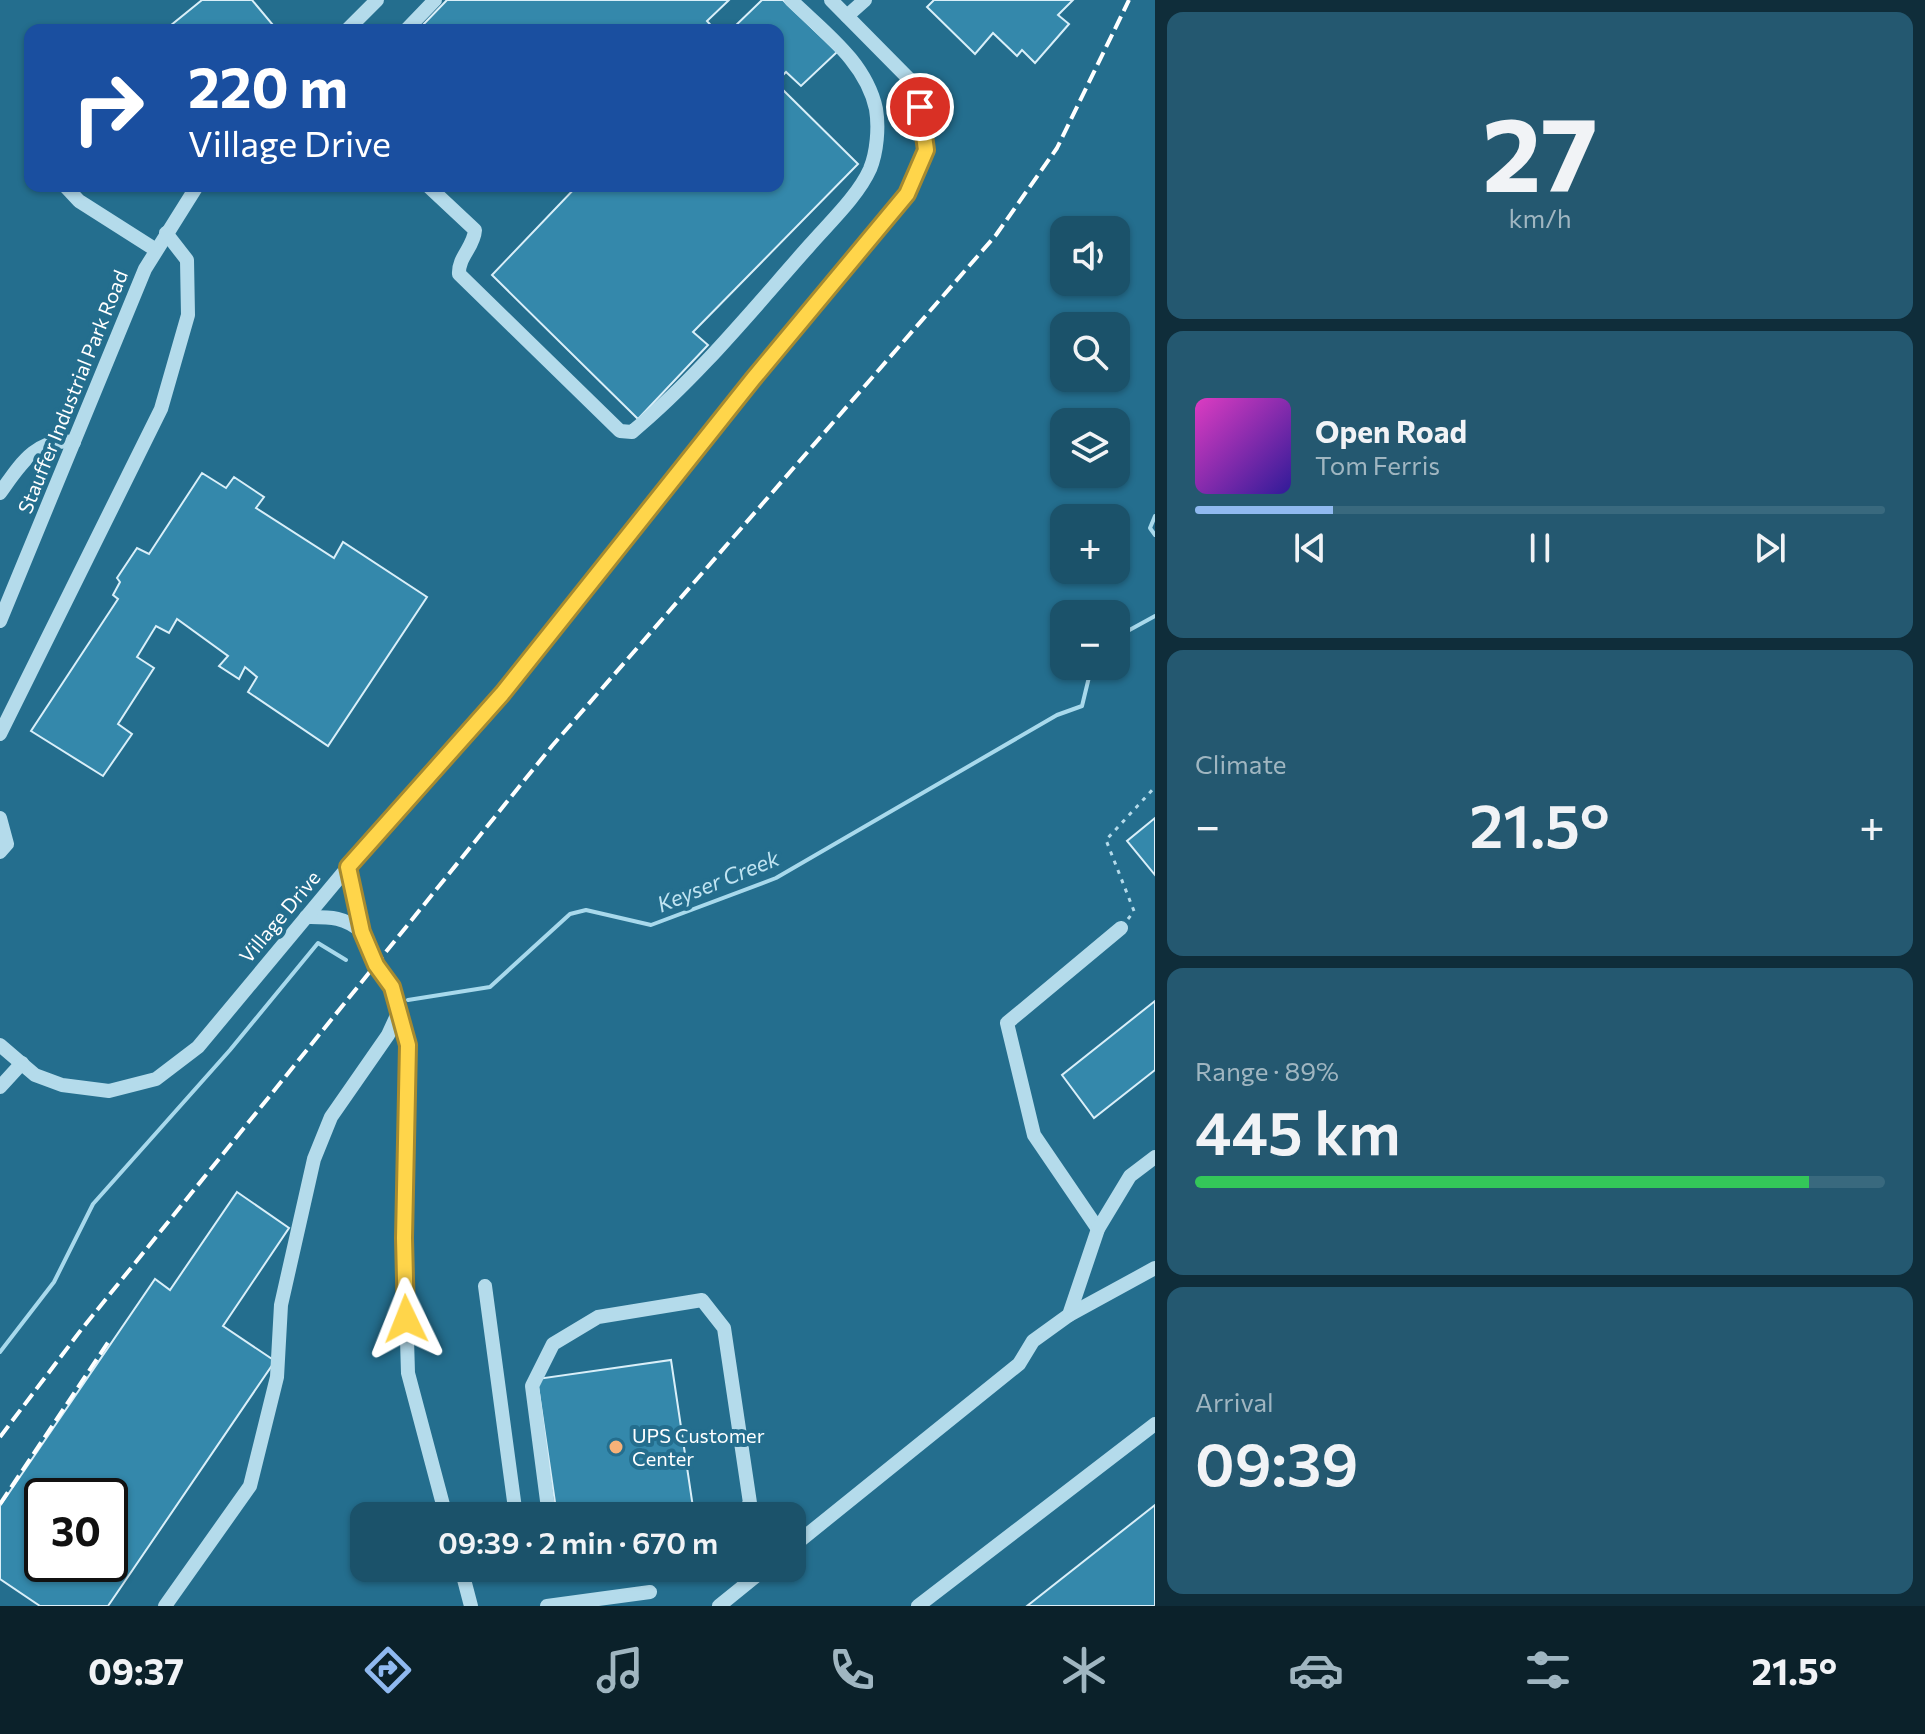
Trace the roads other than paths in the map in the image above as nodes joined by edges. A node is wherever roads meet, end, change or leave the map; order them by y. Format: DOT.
graph roads {
  1 [pos="377,0"];
  2 [pos="435,0"];
  3 [pos="791,0"];
  4 [pos="831,0"];
  5 [pos="865,0"];
  6 [pos="847,16"];
  7 [pos="353,24"];
  8 [pos="412,24"];
  9 [pos="882,50"];
  10 [pos="862,70"];
  11 [pos="71,192"];
  12 [pos="193,192"];
  13 [pos="434,192"];
  14 [pos="166,233"];
  15 [pos="156,250"];
  16 [pos="74,442"];
  17 [pos="0,493"];
  18 [pos="0,621"];
  19 [pos="0,734"];
  20 [pos="0,818"];
  21 [pos="0,852"];
  22 [pos="348,867"];
  23 [pos="306,917"];
  24 [pos="1121,928"];
  25 [pos="362,932"];
  26 [pos="399,1011"];
  27 [pos="0,1045"];
  28 [pos="22,1063"];
  29 [pos="0,1087"];
  30 [pos="1155,1157"];
  31 [pos="1098,1229"];
  32 [pos="1155,1268"];
  33 [pos="485,1286"];
  34 [pos="1069,1315"];
  35 [pos="1155,1424"];
  36 [pos="442,1502"];
  37 [pos="514,1502"];
  38 [pos="547,1502"];
  39 [pos="750,1502"];
  40 [pos="806,1536"];
  41 [pos="466,1582"];
  42 [pos="749,1582"];
  43 [pos="650,1592"];
  44 [pos="165,1606"];
  45 [pos="471,1606"];
  46 [pos="547,1606"];
  47 [pos="719,1606"];
  48 [pos="918,1606"];
  1 -- 7 [label="street"];
  2 -- 8 [label="street"];
  3 -- 10 [label="street"];
  4 -- 6 [label="street, Village Drive"];
  5 -- 6 [label="street"];
  6 -- 9 [label="street, Village Drive"];
  9 -- 10 [label="street"];
  9 -- 22 [label="street, Village Drive"];
  10 -- 13 [label="street"];
  11 -- 15 [label="street"];
  12 -- 14 [label="street, Stauffer Industrial Park Road"];
  14 -- 15 [label="street, Stauffer Industrial Park Road"];
  14 -- 19 [label="street"];
  15 -- 16 [label="street, Stauffer Industrial Park Road"];
  16 -- 17 [label="street"];
  16 -- 18 [label="street, Stauffer Industrial Park Road"];
  20 -- 21 [label="street"];
  22 -- 23 [label="street, Village Drive"];
  22 -- 25 [label="street"];
  23 -- 25 [label="street"];
  23 -- 28 [label="street, Village Drive"];
  24 -- 31 [label="street"];
  25 -- 26 [label="street"];
  26 -- 36 [label="street"];
  26 -- 44 [label="street"];
  27 -- 28 [label="street, Village Drive"];
  28 -- 29 [label="street"];
  30 -- 31 [label="street"];
  31 -- 34 [label="street"];
  32 -- 34 [label="street"];
  33 -- 37 [label="street"];
  34 -- 40 [label="street"];
  35 -- 48 [label="street"];
  38 -- 39 [label="street"];
  41 -- 45 [label="street"];
  42 -- 47 [label="street"];
  43 -- 46 [label="street"];
}
